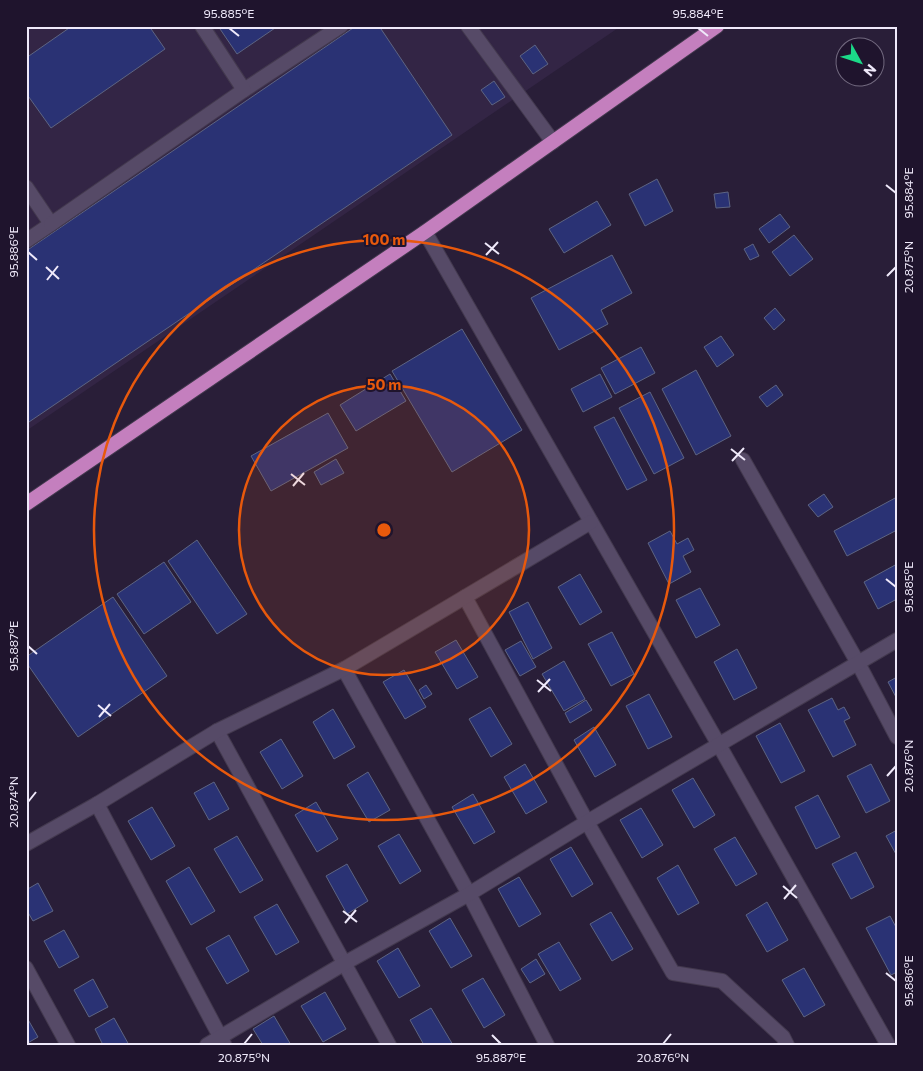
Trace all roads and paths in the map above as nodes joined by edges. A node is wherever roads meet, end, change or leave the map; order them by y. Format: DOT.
graph roads {
  1 [pos="202,26"];
  2 [pos="340,26"];
  3 [pos="468,26"];
  4 [pos="717,26"];
  5 [pos="244,90"];
  6 [pos="553,142"];
  7 [pos="26,187"];
  8 [pos="51,224"];
  9 [pos="425,232"];
  10 [pos="26,241"];
  11 [pos="742,460"];
  12 [pos="26,504"];
  13 [pos="591,522"];
  14 [pos="465,597"];
  15 [pos="897,640"];
  16 [pos="858,663"];
  17 [pos="344,669"];
  18 [pos="217,731"];
  19 [pos="897,737"];
  20 [pos="719,745"];
  21 [pos="97,804"];
  22 [pos="588,822"];
  23 [pos="26,844"];
  24 [pos="469,894"];
  25 [pos="345,964"];
  26 [pos="26,968"];
  27 [pos="223,1041"];
  28 [pos="68,1045"];
  29 [pos="207,1045"];
  30 [pos="389,1045"];
  31 [pos="547,1045"];
  32 [pos="787,1045"];
  33 [pos="888,1045"];
  1 -- 5 [label="street"];
  2 -- 5 [label="street"];
  3 -- 6 [label="street"];
  4 -- 6 [label="highway"];
  5 -- 8 [label="street"];
  6 -- 9 [label="highway"];
  7 -- 8 [label="street"];
  8 -- 10 [label="street"];
  9 -- 12 [label="highway"];
  9 -- 13 [label="street"];
  11 -- 16 [label="street"];
  13 -- 14 [label="street"];
  13 -- 20 [label="street"];
  14 -- 17 [label="street"];
  14 -- 22 [label="street"];
  15 -- 16 [label="street"];
  16 -- 19 [label="street"];
  16 -- 20 [label="street"];
  17 -- 18 [label="street"];
  17 -- 24 [label="street"];
  18 -- 21 [label="street"];
  18 -- 25 [label="street"];
  20 -- 22 [label="street"];
  20 -- 33 [label="street"];
  21 -- 23 [label="street"];
  21 -- 27 [label="street"];
  22 -- 24 [label="street"];
  22 -- 32 [label="street"];
  24 -- 25 [label="street"];
  24 -- 31 [label="street"];
  25 -- 27 [label="street"];
  25 -- 30 [label="street"];
  26 -- 28 [label="street"];
  27 -- 29 [label="street"];
}
